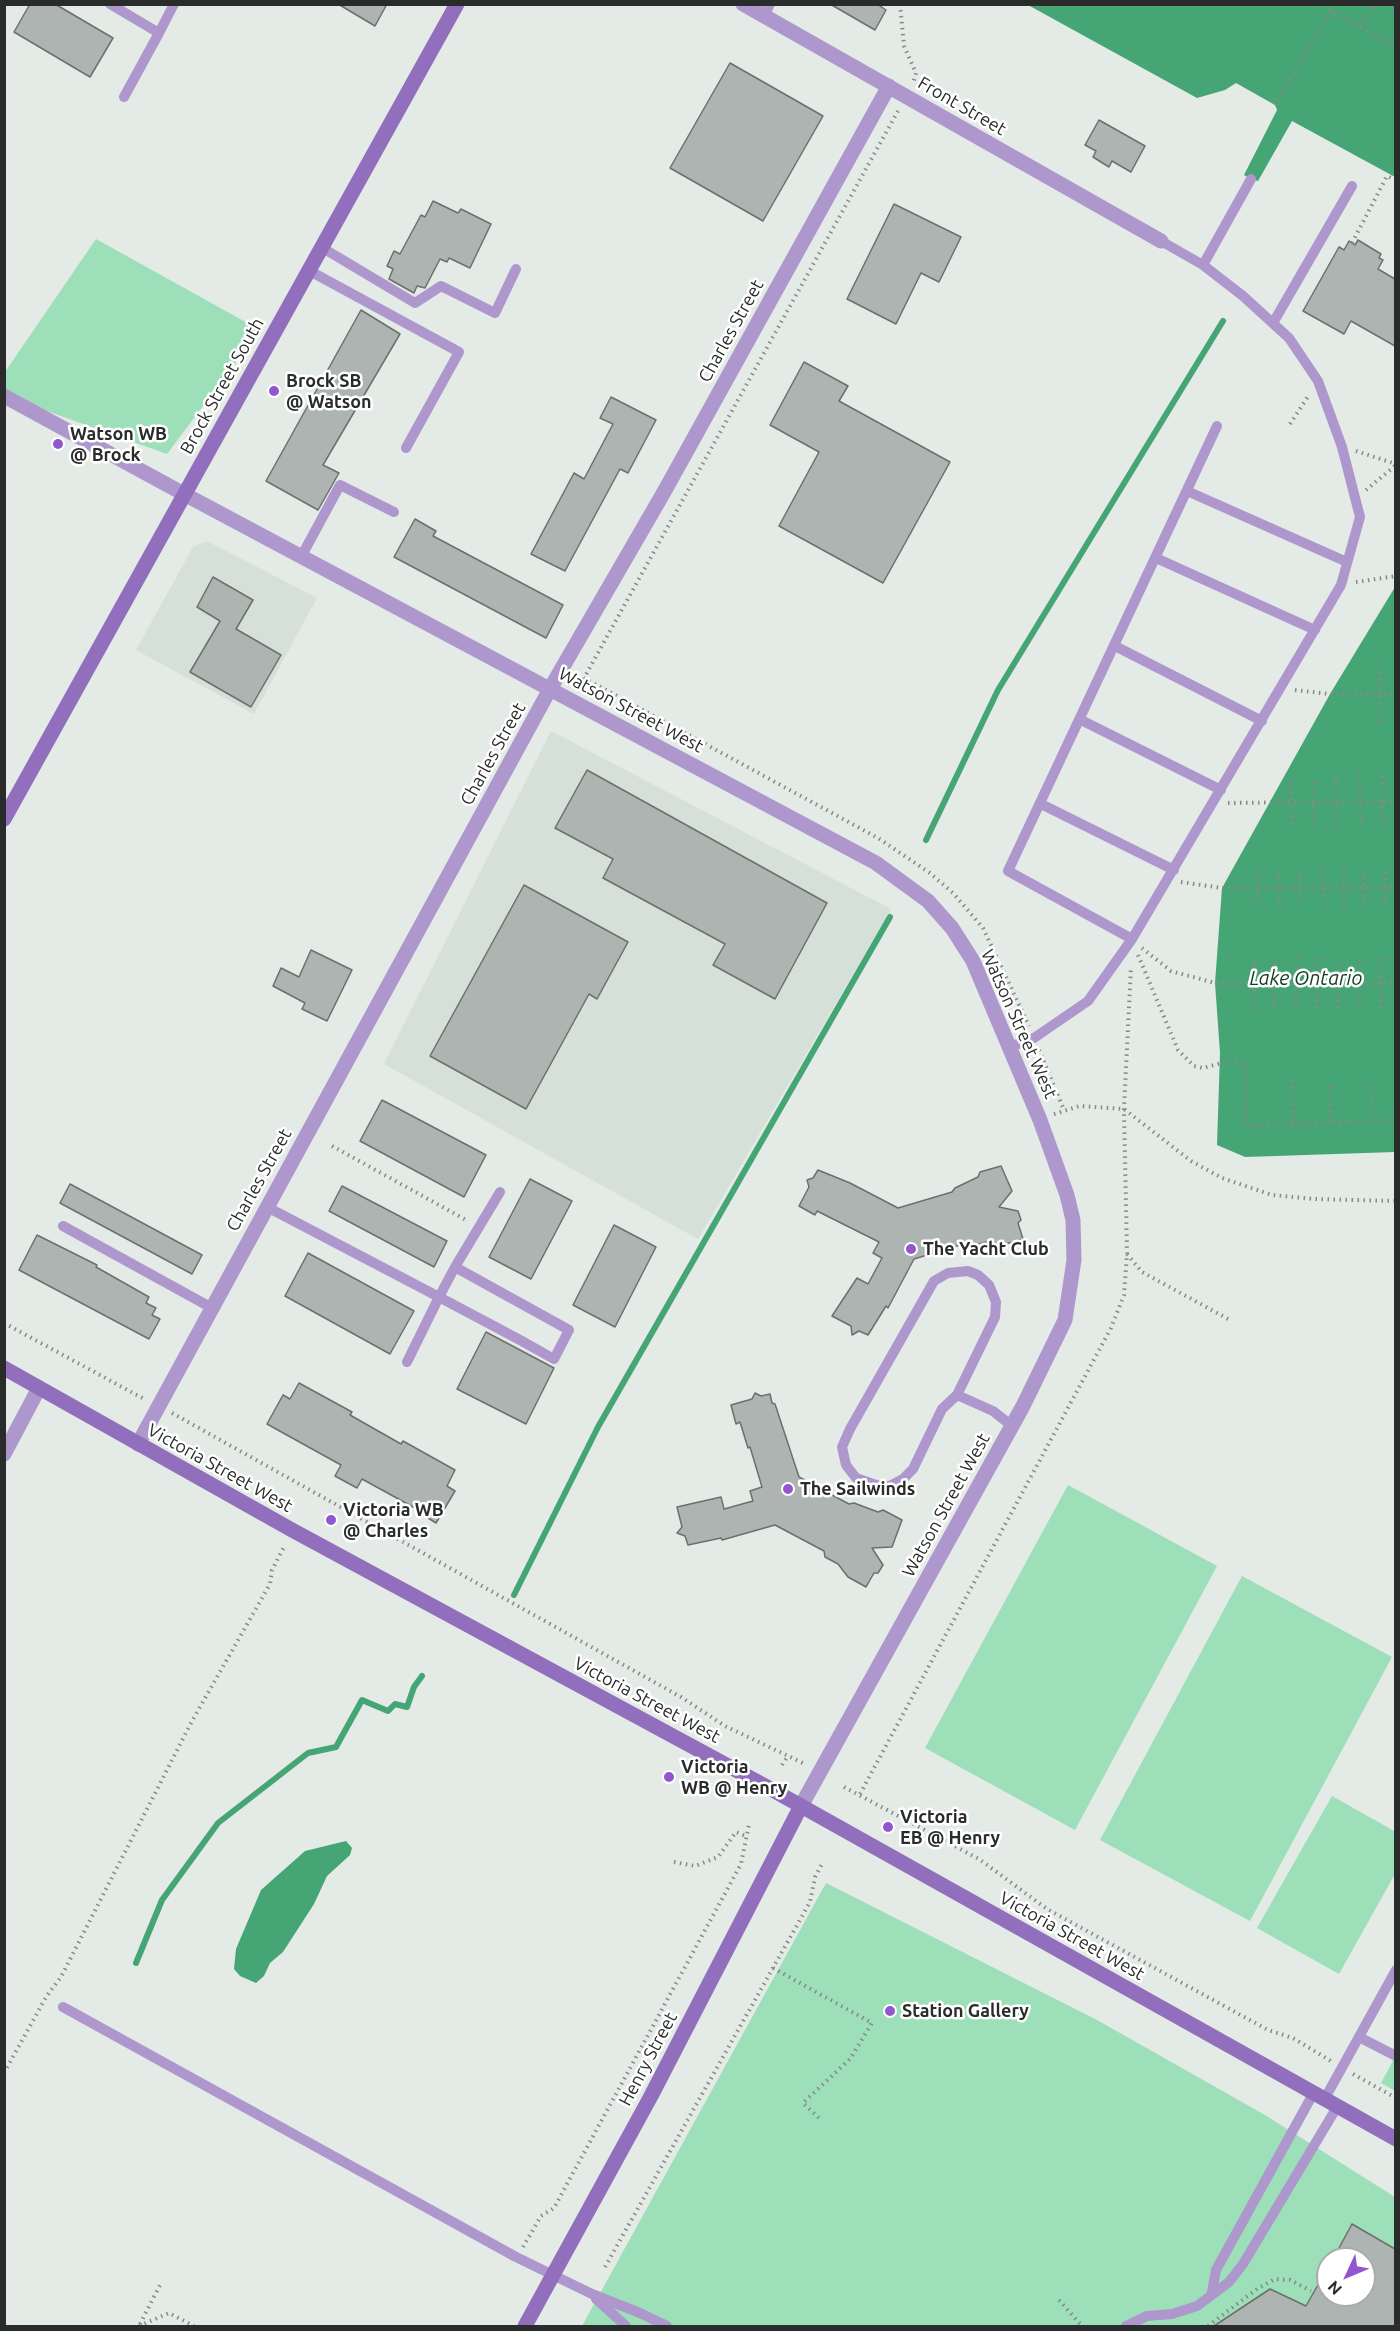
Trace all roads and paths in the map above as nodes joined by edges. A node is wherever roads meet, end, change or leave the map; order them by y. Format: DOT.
graph roads {
  1 [pos="110,4"];
  2 [pos="174,4"];
  3 [pos="457,4"];
  4 [pos="743,4"];
  5 [pos="900,4"];
  6 [pos="1334,4"];
  7 [pos="1376,4"];
  8 [pos="767,10"];
  9 [pos="1331,11"];
  10 [pos="1360,27"];
  11 [pos="159,33"];
  12 [pos="1395,44"];
  13 [pos="913,84"];
  14 [pos="889,86"];
  15 [pos="124,97"];
  16 [pos="1275,105"];
  17 [pos="899,110"];
  18 [pos="1251,179"];
  19 [pos="1395,180"];
  20 [pos="1352,186"];
  21 [pos="1161,241"];
  22 [pos="1352,243"];
  23 [pos="321,247"];
  24 [pos="1203,265"];
  25 [pos="516,269"];
  26 [pos="308,270"];
  27 [pos="1273,323"];
  28 [pos="1318,381"];
  29 [pos="4,396"];
  30 [pos="1290,424"];
  31 [pos="1217,426"];
  32 [pos="1342,447"];
  33 [pos="406,448"];
  34 [pos="1395,465"];
  35 [pos="1187,491"];
  36 [pos="184,494"];
  37 [pos="394,512"];
  38 [pos="1360,517"];
  39 [pos="302,557"];
  40 [pos="1156,558"];
  41 [pos="1347,562"];
  42 [pos="1395,576"];
  43 [pos="1341,585"];
  44 [pos="1315,630"];
  45 [pos="1115,646"];
  46 [pos="1379,666"];
  47 [pos="584,678"];
  48 [pos="1281,688"];
  49 [pos="550,689"];
  50 [pos="1379,694"];
  51 [pos="1395,694"];
  52 [pos="1081,720"];
  53 [pos="1262,721"];
  54 [pos="1380,722"];
  55 [pos="1359,775"];
  56 [pos="1336,776"];
  57 [pos="1382,776"];
  58 [pos="1314,779"];
  59 [pos="1291,780"];
  60 [pos="1221,790"];
  61 [pos="1360,801"];
  62 [pos="1382,801"];
  63 [pos="1395,801"];
  64 [pos="1291,802"];
  65 [pos="1314,802"];
  66 [pos="1337,802"];
  67 [pos="1213,803"];
  68 [pos="1041,804"];
  69 [pos="4,819"];
  70 [pos="1291,824"];
  71 [pos="1361,825"];
  72 [pos="1382,825"];
  73 [pos="1314,826"];
  74 [pos="1337,826"];
  75 [pos="1344,868"];
  76 [pos="1386,869"];
  77 [pos="1322,870"];
  78 [pos="1258,871"];
  79 [pos="1300,871"];
  80 [pos="1364,871"];
  81 [pos="1280,872"];
  82 [pos="1172,875"];
  83 [pos="1385,887"];
  84 [pos="1395,887"];
  85 [pos="1258,888"];
  86 [pos="1280,888"];
  87 [pos="1300,888"];
  88 [pos="1323,888"];
  89 [pos="1344,888"];
  90 [pos="1365,888"];
  91 [pos="1300,902"];
  92 [pos="1324,903"];
  93 [pos="1385,904"];
  94 [pos="1280,906"];
  95 [pos="1344,906"];
  96 [pos="1258,907"];
  97 [pos="1364,907"];
  98 [pos="1132,939"];
  99 [pos="1297,956"];
  100 [pos="1254,957"];
  101 [pos="1318,957"];
  102 [pos="1360,957"];
  103 [pos="1275,958"];
  104 [pos="1381,958"];
  105 [pos="1339,960"];
  106 [pos="1253,982"];
  107 [pos="1275,982"];
  108 [pos="1297,982"];
  109 [pos="1318,983"];
  110 [pos="1339,983"];
  111 [pos="1359,983"];
  112 [pos="1381,983"];
  113 [pos="1395,983"];
  114 [pos="1275,1007"];
  115 [pos="1296,1007"];
  116 [pos="1317,1008"];
  117 [pos="1338,1008"];
  118 [pos="1381,1008"];
  119 [pos="1253,1009"];
  120 [pos="1359,1009"];
  121 [pos="1010,1047"];
  122 [pos="1292,1080"];
  123 [pos="1371,1085"];
  124 [pos="1330,1086"];
  125 [pos="1124,1109"];
  126 [pos="1064,1110"];
  127 [pos="1395,1120"];
  128 [pos="1372,1121"];
  129 [pos="1331,1123"];
  130 [pos="1294,1124"];
  131 [pos="332,1146"];
  132 [pos="500,1192"];
  133 [pos="1395,1201"];
  134 [pos="267,1207"];
  135 [pos="63,1226"];
  136 [pos="479,1227"];
  137 [pos="1126,1254"];
  138 [pos="455,1267"];
  139 [pos="439,1297"];
  140 [pos="212,1308"];
  141 [pos="1230,1320"];
  142 [pos="4,1323"];
  143 [pos="407,1362"];
  144 [pos="4,1368"];
  145 [pos="39,1388"];
  146 [pos="957,1395"];
  147 [pos="140,1397"];
  148 [pos="182,1418"];
  149 [pos="1012,1426"];
  150 [pos="138,1444"];
  151 [pos="4,1454"];
  152 [pos="292,1530"];
  153 [pos="788,1756"];
  154 [pos="802,1763"];
  155 [pos="782,1765"];
  156 [pos="844,1787"];
  157 [pos="860,1794"];
  158 [pos="801,1806"];
  159 [pos="749,1824"];
  160 [pos="748,1837"];
  161 [pos="674,1862"];
  162 [pos="822,1864"];
  163 [pos="773,1968"];
  164 [pos="1395,1970"];
  165 [pos="63,2007"];
  166 [pos="1359,2037"];
  167 [pos="1395,2056"];
  168 [pos="1343,2068"];
  169 [pos="4,2073"];
  170 [pos="1395,2098"];
  171 [pos="1324,2100"];
  172 [pos="822,2121"];
  173 [pos="1395,2139"];
  174 [pos="516,2258"];
  175 [pos="605,2267"];
  176 [pos="554,2276"];
  177 [pos="160,2285"];
  178 [pos="1311,2291"];
  179 [pos="1212,2292"];
  180 [pos="592,2294"];
  181 [pos="1059,2300"];
  182 [pos="139,2326"];
  183 [pos="194,2326"];
  184 [pos="525,2326"];
  185 [pos="626,2326"];
  186 [pos="668,2326"];
  187 [pos="1082,2326"];
  188 [pos="1126,2326"];
  189 [pos="1208,2326"];
  1 -- 11 [label="lane"];
  2 -- 11 [label="lane"];
  3 -- 23 [label="main road, Brock Street South"];
  4 -- 8 [label="street, Front Street"];
  5 -- 13 [label="path"];
  6 -- 9 [label="path"];
  7 -- 10 [label="path"];
  8 -- 14 [label="street, Front Street"];
  9 -- 10 [label="path"];
  9 -- 16 [label="path"];
  10 -- 12 [label="path"];
  11 -- 15 [label="lane"];
  14 -- 21 [label="street, Front Street"];
  14 -- 49 [label="street, Charles Street"];
  17 -- 47 [label="path"];
  18 -- 24 [label="lane"];
  19 -- 22 [label="path"];
  20 -- 27 [label="lane"];
  21 -- 24 [label="lane"];
  23 -- 25 [label="lane"];
  23 -- 26 [label="main road, Brock Street South"];
  24 -- 27 [label="lane"];
  26 -- 33 [label="lane"];
  26 -- 36 [label="main road, Brock Street South"];
  27 -- 28 [label="lane"];
  28 -- 30 [label="path"];
  28 -- 32 [label="lane"];
  29 -- 36 [label="street, Watson Street West"];
  31 -- 35 [label="lane"];
  32 -- 34 [label="path"];
  32 -- 38 [label="lane"];
  34 -- 38 [label="path"];
  35 -- 40 [label="lane"];
  35 -- 41 [label="lane"];
  36 -- 39 [label="street, Watson Street West"];
  36 -- 69 [label="main road, Brock Street South"];
  37 -- 39 [label="lane"];
  38 -- 41 [label="lane"];
  39 -- 49 [label="street, Watson Street West"];
  40 -- 44 [label="lane"];
  40 -- 45 [label="lane"];
  41 -- 43 [label="lane"];
  42 -- 43 [label="path"];
  43 -- 44 [label="lane"];
  44 -- 48 [label="lane"];
  45 -- 52 [label="lane"];
  45 -- 53 [label="lane"];
  46 -- 50 [label="path"];
  48 -- 50 [label="path"];
  48 -- 53 [label="lane"];
  49 -- 121 [label="street, Watson Street West"];
  49 -- 134 [label="street, Charles Street"];
  50 -- 51 [label="path"];
  50 -- 54 [label="path"];
  52 -- 60 [label="lane"];
  52 -- 68 [label="lane"];
  53 -- 60 [label="lane"];
  55 -- 61 [label="path"];
  56 -- 66 [label="path"];
  57 -- 62 [label="path"];
  58 -- 65 [label="path"];
  59 -- 64 [label="path"];
  60 -- 67 [label="lane"];
  61 -- 62 [label="path"];
  61 -- 66 [label="path"];
  61 -- 71 [label="path"];
  62 -- 63 [label="path"];
  62 -- 72 [label="path"];
  64 -- 65 [label="path"];
  64 -- 67 [label="path"];
  64 -- 70 [label="path"];
  65 -- 66 [label="path"];
  65 -- 73 [label="path"];
  66 -- 74 [label="path"];
  67 -- 82 [label="lane"];
  68 -- 82 [label="lane"];
  68 -- 98 [label="lane"];
  75 -- 89 [label="path"];
  76 -- 83 [label="path"];
  77 -- 88 [label="path"];
  78 -- 85 [label="path"];
  79 -- 87 [label="path"];
  80 -- 90 [label="path"];
  81 -- 86 [label="path"];
  82 -- 85 [label="path"];
  82 -- 98 [label="lane"];
  83 -- 84 [label="path"];
  83 -- 90 [label="path"];
  83 -- 93 [label="path"];
  85 -- 86 [label="path"];
  85 -- 96 [label="path"];
  86 -- 87 [label="path"];
  86 -- 94 [label="path"];
  87 -- 88 [label="path"];
  87 -- 91 [label="path"];
  88 -- 89 [label="path"];
  88 -- 92 [label="path"];
  89 -- 90 [label="path"];
  89 -- 95 [label="path"];
  90 -- 97 [label="path"];
  98 -- 106 [label="path"];
  98 -- 121 [label="lane"];
  98 -- 125 [label="path"];
  98 -- 130 [label="path"];
  99 -- 108 [label="path"];
  100 -- 106 [label="path"];
  101 -- 109 [label="path"];
  102 -- 111 [label="path"];
  103 -- 107 [label="path"];
  104 -- 112 [label="path"];
  105 -- 110 [label="path"];
  106 -- 107 [label="path"];
  106 -- 119 [label="path"];
  107 -- 108 [label="path"];
  107 -- 114 [label="path"];
  108 -- 109 [label="path"];
  108 -- 115 [label="path"];
  109 -- 110 [label="path"];
  109 -- 116 [label="path"];
  110 -- 111 [label="path"];
  110 -- 117 [label="path"];
  111 -- 112 [label="path"];
  111 -- 120 [label="path"];
  112 -- 113 [label="path"];
  112 -- 118 [label="path"];
  121 -- 149 [label="street, Watson Street West"];
  122 -- 130 [label="path"];
  123 -- 128 [label="path"];
  124 -- 129 [label="path"];
  125 -- 126 [label="path"];
  125 -- 133 [label="path"];
  125 -- 137 [label="path"];
  127 -- 128 [label="path"];
  128 -- 129 [label="path"];
  129 -- 130 [label="path"];
  131 -- 136 [label="path"];
  132 -- 136 [label="lane"];
  134 -- 139 [label="lane"];
  134 -- 140 [label="street, Charles Street"];
  135 -- 140 [label="lane"];
  136 -- 138 [label="lane"];
  137 -- 141 [label="path"];
  137 -- 157 [label="path"];
  138 -- 139 [label="lane"];
  138 -- 139 [label="lane"];
  139 -- 143 [label="lane"];
  140 -- 150 [label="street, Charles Street"];
  142 -- 147 [label="path"];
  144 -- 145 [label="main road, Victoria Street West"];
  145 -- 150 [label="main road, Victoria Street West"];
  145 -- 151 [label="street"];
  146 -- 146 [label="lane"];
  146 -- 149 [label="lane"];
  148 -- 153 [label="path"];
  149 -- 158 [label="street, Watson Street West"];
  150 -- 152 [label="main road, Victoria Street West"];
  152 -- 158 [label="main road, Victoria Street West"];
  152 -- 169 [label="path"];
  153 -- 154 [label="path"];
  153 -- 155 [label="path"];
  156 -- 157 [label="path"];
  157 -- 168 [label="path"];
  158 -- 171 [label="main road, Victoria Street West"];
  158 -- 176 [label="main road, Henry Street"];
  159 -- 160 [label="path"];
  160 -- 161 [label="path"];
  160 -- 174 [label="path"];
  162 -- 163 [label="path"];
  163 -- 172 [label="path"];
  163 -- 175 [label="path"];
  164 -- 166 [label="lane"];
  165 -- 174 [label="lane"];
  166 -- 167 [label="lane"];
  166 -- 168 [label="lane"];
  168 -- 170 [label="path"];
  168 -- 171 [label="lane"];
  171 -- 173 [label="main road, Victoria Street West"];
  171 -- 179 [label="lane"];
  171 -- 179 [label="lane"];
  174 -- 176 [label="lane"];
  176 -- 180 [label="lane"];
  176 -- 184 [label="main road, Henry Street"];
  177 -- 182 [label="path"];
  178 -- 189 [label="path"];
  179 -- 188 [label="lane"];
  180 -- 185 [label="lane"];
  180 -- 186 [label="lane"];
  181 -- 187 [label="path"];
  182 -- 183 [label="path"];
}
